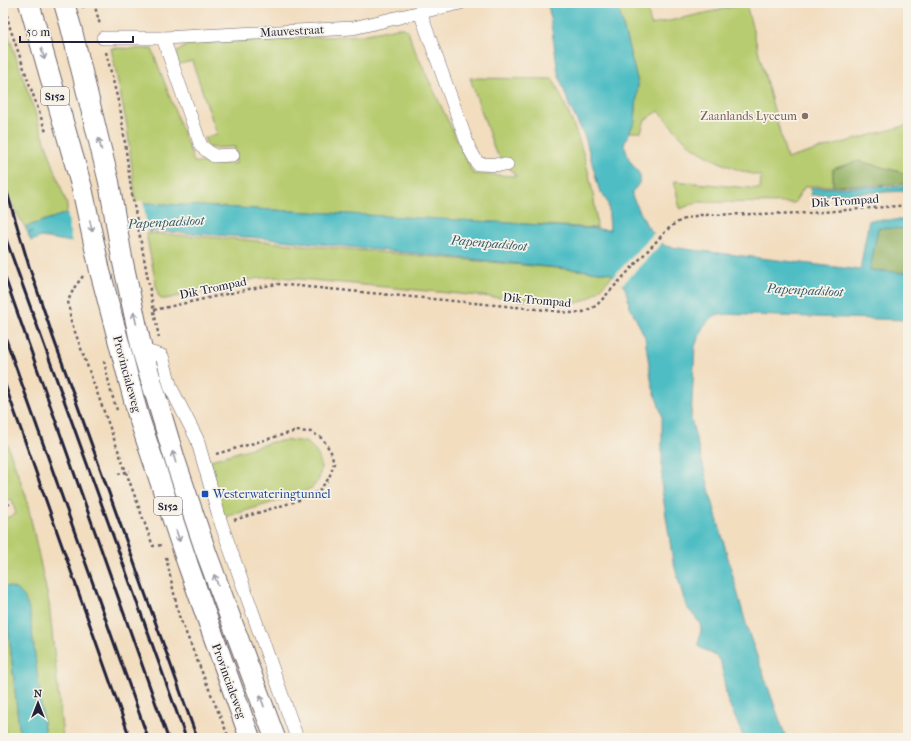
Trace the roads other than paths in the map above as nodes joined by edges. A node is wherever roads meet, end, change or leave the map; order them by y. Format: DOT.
graph roads {
  1 [pos="29,3"];
  2 [pos="64,3"];
  3 [pos="460,3"];
  4 [pos="420,12"];
  5 [pos="103,38"];
  6 [pos="163,38"];
  7 [pos="233,155"];
  8 [pos="507,165"];
  9 [pos="142,350"];
  10 [pos="250,738"];
  11 [pos="275,738"];
  12 [pos="297,738"];
  1 -- 10 [label="main road, Provincialeweg / S152, one-way"];
  9 -- 2 [label="main road, Provincialeweg / S152, one-way"];
  3 -- 4 [label="street, Mauvestraat"];
  4 -- 6 [label="street, Mauvestraat"];
  4 -- 8 [label="street"];
  5 -- 6 [label="street, Mauvestraat"];
  6 -- 7 [label="street"];
  11 -- 9 [label="main road, Provincialeweg / S152, one-way"];
  9 -- 12 [label="street, Provincialeweg"];
}
